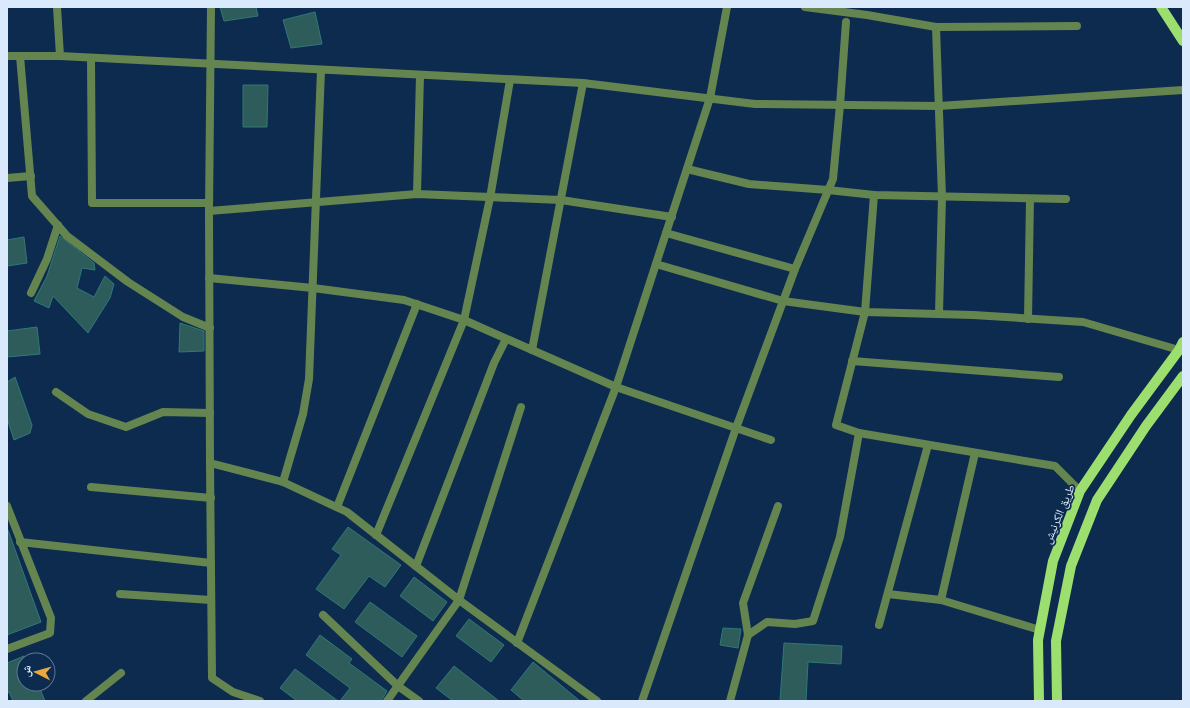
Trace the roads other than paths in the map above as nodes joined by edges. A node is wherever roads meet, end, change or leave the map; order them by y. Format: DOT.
graph roads {
  1 [pos="57,7"];
  2 [pos="211,7"];
  3 [pos="728,7"];
  4 [pos="805,7"];
  5 [pos="1161,7"];
  6 [pos="846,22"];
  7 [pos="1077,26"];
  8 [pos="936,27"];
  9 [pos="1183,42"];
  10 [pos="7,56"];
  11 [pos="20,56"];
  12 [pos="60,56"];
  13 [pos="92,58"];
  14 [pos="212,64"];
  15 [pos="321,70"];
  16 [pos="420,75"];
  17 [pos="510,80"];
  18 [pos="583,83"];
  19 [pos="1183,90"];
  20 [pos="710,98"];
  21 [pos="840,104"];
  22 [pos="938,106"];
  23 [pos="687,169"];
  24 [pos="31,176"];
  25 [pos="7,178"];
  26 [pos="828,190"];
  27 [pos="417,194"];
  28 [pos="874,196"];
  29 [pos="942,197"];
  30 [pos="490,198"];
  31 [pos="1030,198"];
  32 [pos="1066,199"];
  33 [pos="561,200"];
  34 [pos="316,203"];
  35 [pos="209,207"];
  36 [pos="672,217"];
  37 [pos="58,225"];
  38 [pos="666,233"];
  39 [pos="656,264"];
  40 [pos="795,269"];
  41 [pos="210,278"];
  42 [pos="313,288"];
  43 [pos="31,293"];
  44 [pos="783,301"];
  45 [pos="417,304"];
  46 [pos="865,312"];
  47 [pos="940,314"];
  48 [pos="1028,319"];
  49 [pos="464,320"];
  50 [pos="210,328"];
  51 [pos="506,338"];
  52 [pos="1181,346"];
  53 [pos="532,350"];
  54 [pos="852,361"];
  55 [pos="1183,376"];
  56 [pos="1058,377"];
  57 [pos="616,387"];
  58 [pos="56,392"];
  59 [pos="521,407"];
  60 [pos="210,413"];
  61 [pos="736,428"];
  62 [pos="859,433"];
  63 [pos="771,440"];
  64 [pos="928,445"];
  65 [pos="975,453"];
  66 [pos="210,463"];
  67 [pos="284,482"];
  68 [pos="91,488"];
  69 [pos="1080,491"];
  70 [pos="211,498"];
  71 [pos="7,506"];
  72 [pos="778,506"];
  73 [pos="337,507"];
  74 [pos="376,535"];
  75 [pos="20,542"];
  76 [pos="211,563"];
  77 [pos="416,566"];
  78 [pos="120,594"];
  79 [pos="888,594"];
  80 [pos="211,600"];
  81 [pos="459,600"];
  82 [pos="941,600"];
  83 [pos="323,615"];
  84 [pos="879,625"];
  85 [pos="1040,630"];
  86 [pos="748,635"];
  87 [pos="517,643"];
  88 [pos="7,649"];
  89 [pos="121,673"];
  90 [pos="398,686"];
  91 [pos="86,701"];
  92 [pos="260,701"];
  93 [pos="387,701"];
  94 [pos="419,701"];
  95 [pos="597,701"];
  96 [pos="642,701"];
  97 [pos="730,701"];
  98 [pos="1039,701"];
  99 [pos="1057,701"];
  1 -- 12 [label="street"];
  2 -- 14 [label="street"];
  3 -- 20 [label="street"];
  4 -- 8 [label="street"];
  5 -- 9 [label="main road"];
  6 -- 21 [label="street"];
  7 -- 8 [label="street"];
  8 -- 22 [label="street"];
  10 -- 11 [label="street"];
  11 -- 12 [label="street"];
  11 -- 24 [label="street"];
  12 -- 13 [label="street"];
  13 -- 14 [label="street"];
  13 -- 35 [label="street"];
  14 -- 15 [label="street"];
  14 -- 35 [label="street"];
  15 -- 16 [label="street"];
  15 -- 34 [label="street"];
  16 -- 17 [label="street"];
  16 -- 27 [label="street"];
  17 -- 18 [label="street"];
  17 -- 30 [label="street"];
  18 -- 20 [label="street"];
  18 -- 33 [label="street"];
  19 -- 22 [label="street"];
  20 -- 21 [label="street"];
  20 -- 23 [label="street"];
  21 -- 22 [label="street"];
  21 -- 26 [label="street"];
  22 -- 29 [label="street"];
  23 -- 26 [label="street"];
  23 -- 36 [label="street"];
  24 -- 25 [label="street"];
  24 -- 37 [label="street"];
  26 -- 28 [label="street"];
  26 -- 40 [label="street"];
  27 -- 30 [label="street"];
  27 -- 34 [label="street"];
  28 -- 29 [label="street"];
  28 -- 46 [label="street"];
  29 -- 31 [label="street"];
  29 -- 47 [label="street"];
  30 -- 33 [label="street"];
  30 -- 49 [label="street"];
  31 -- 32 [label="street"];
  31 -- 48 [label="street"];
  33 -- 36 [label="street"];
  33 -- 53 [label="street"];
  34 -- 35 [label="street"];
  34 -- 42 [label="street"];
  35 -- 41 [label="street"];
  36 -- 38 [label="street"];
  37 -- 43 [label="street"];
  37 -- 50 [label="street"];
  38 -- 39 [label="street"];
  38 -- 40 [label="street"];
  39 -- 44 [label="street"];
  39 -- 57 [label="street"];
  40 -- 44 [label="street"];
  41 -- 42 [label="street"];
  41 -- 50 [label="street"];
  42 -- 45 [label="street"];
  42 -- 67 [label="street"];
  44 -- 46 [label="street"];
  44 -- 61 [label="street"];
  45 -- 49 [label="street"];
  45 -- 73 [label="street"];
  46 -- 47 [label="street"];
  46 -- 54 [label="street"];
  47 -- 48 [label="street"];
  48 -- 52 [label="street"];
  49 -- 51 [label="street"];
  49 -- 74 [label="street"];
  50 -- 60 [label="street"];
  51 -- 53 [label="street"];
  51 -- 77 [label="street"];
  52 -- 69 [label="main road, طريق الكرنيش"];
  53 -- 57 [label="street"];
  54 -- 56 [label="street"];
  54 -- 62 [label="street"];
  55 -- 99 [label="main road"];
  57 -- 61 [label="street"];
  57 -- 87 [label="street"];
  58 -- 60 [label="street"];
  59 -- 81 [label="street"];
  60 -- 66 [label="street"];
  61 -- 63 [label="street"];
  61 -- 96 [label="street"];
  62 -- 64 [label="street"];
  62 -- 86 [label="street"];
  64 -- 65 [label="street"];
  64 -- 79 [label="street"];
  65 -- 69 [label="street"];
  65 -- 82 [label="street"];
  66 -- 67 [label="street"];
  66 -- 70 [label="street"];
  67 -- 73 [label="street"];
  68 -- 70 [label="street"];
  69 -- 85 [label="main road, طريق الكرنيش"];
  70 -- 76 [label="street"];
  71 -- 75 [label="street"];
  72 -- 86 [label="street"];
  73 -- 74 [label="street"];
  74 -- 77 [label="street"];
  75 -- 76 [label="street"];
  75 -- 88 [label="street"];
  76 -- 80 [label="street"];
  77 -- 81 [label="street"];
  78 -- 80 [label="street"];
  79 -- 82 [label="street"];
  79 -- 84 [label="street"];
  80 -- 92 [label="street"];
  81 -- 87 [label="street"];
  81 -- 90 [label="street"];
  82 -- 85 [label="street"];
  83 -- 90 [label="street"];
  85 -- 98 [label="main road, طريق الكرنيش"];
  86 -- 97 [label="street"];
  87 -- 95 [label="street"];
  89 -- 91 [label="street"];
  90 -- 93 [label="street"];
  90 -- 94 [label="street"];
}
